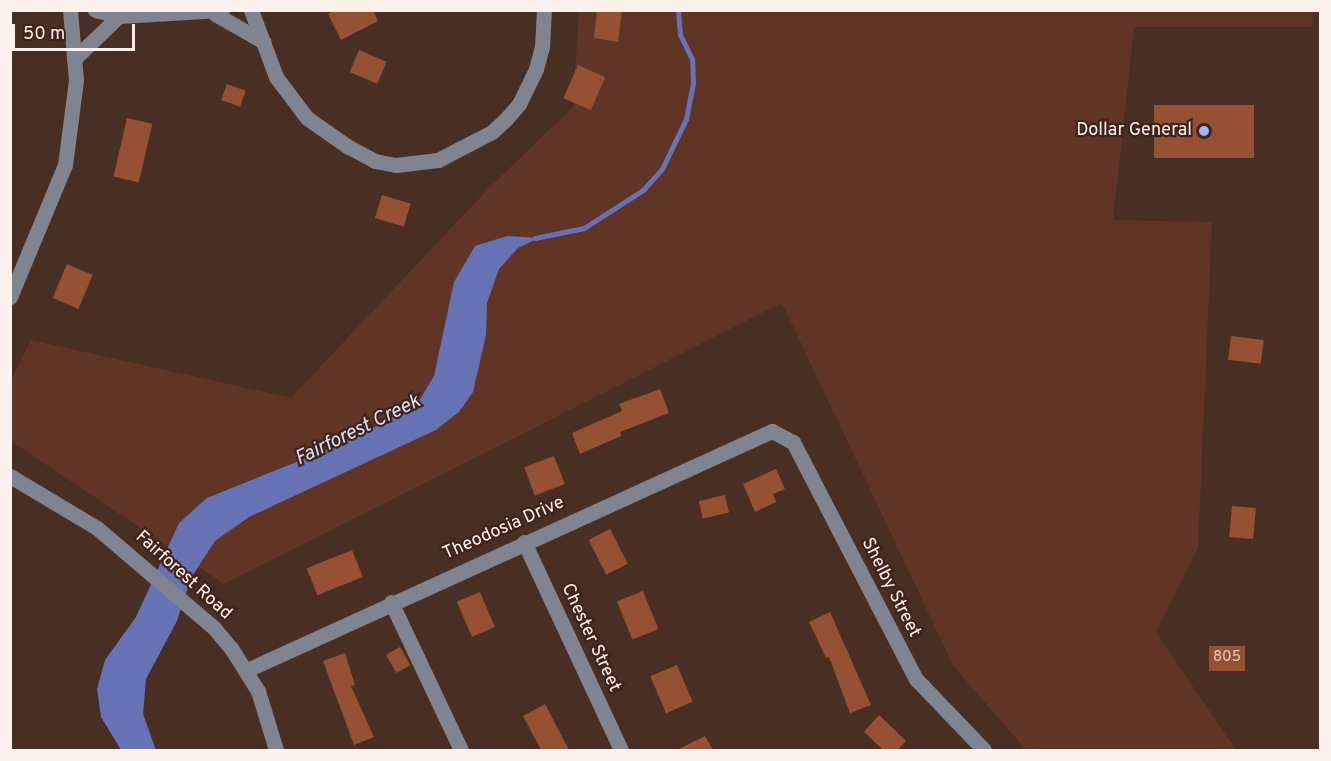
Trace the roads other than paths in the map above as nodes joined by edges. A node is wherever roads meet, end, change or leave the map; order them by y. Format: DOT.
graph roads {
  1 [pos="70,10"];
  2 [pos="95,10"];
  3 [pos="252,10"];
  4 [pos="544,10"];
  5 [pos="218,12"];
  6 [pos="119,16"];
  7 [pos="264,42"];
  8 [pos="74,59"];
  9 [pos="10,297"];
  10 [pos="779,432"];
  11 [pos="10,476"];
  12 [pos="524,542"];
  13 [pos="391,602"];
  14 [pos="247,670"];
  15 [pos="276,750"];
  16 [pos="461,750"];
  17 [pos="621,750"];
  18 [pos="984,750"];
  1 -- 8 [label="street"];
  2 -- 6 [label="street"];
  3 -- 7 [label="street"];
  4 -- 7 [label="street"];
  5 -- 6 [label="street"];
  5 -- 7 [label="street"];
  6 -- 8 [label="street"];
  8 -- 9 [label="street"];
  10 -- 12 [label="street, Theodosia Drive"];
  10 -- 18 [label="street, Shelby Street"];
  11 -- 14 [label="street, Fairforest Road"];
  12 -- 13 [label="street, Theodosia Drive"];
  12 -- 17 [label="street, Chester Street"];
  13 -- 14 [label="street, Theodosia Drive"];
  13 -- 16 [label="street"];
  14 -- 15 [label="street, Fairforest Road"];
}
